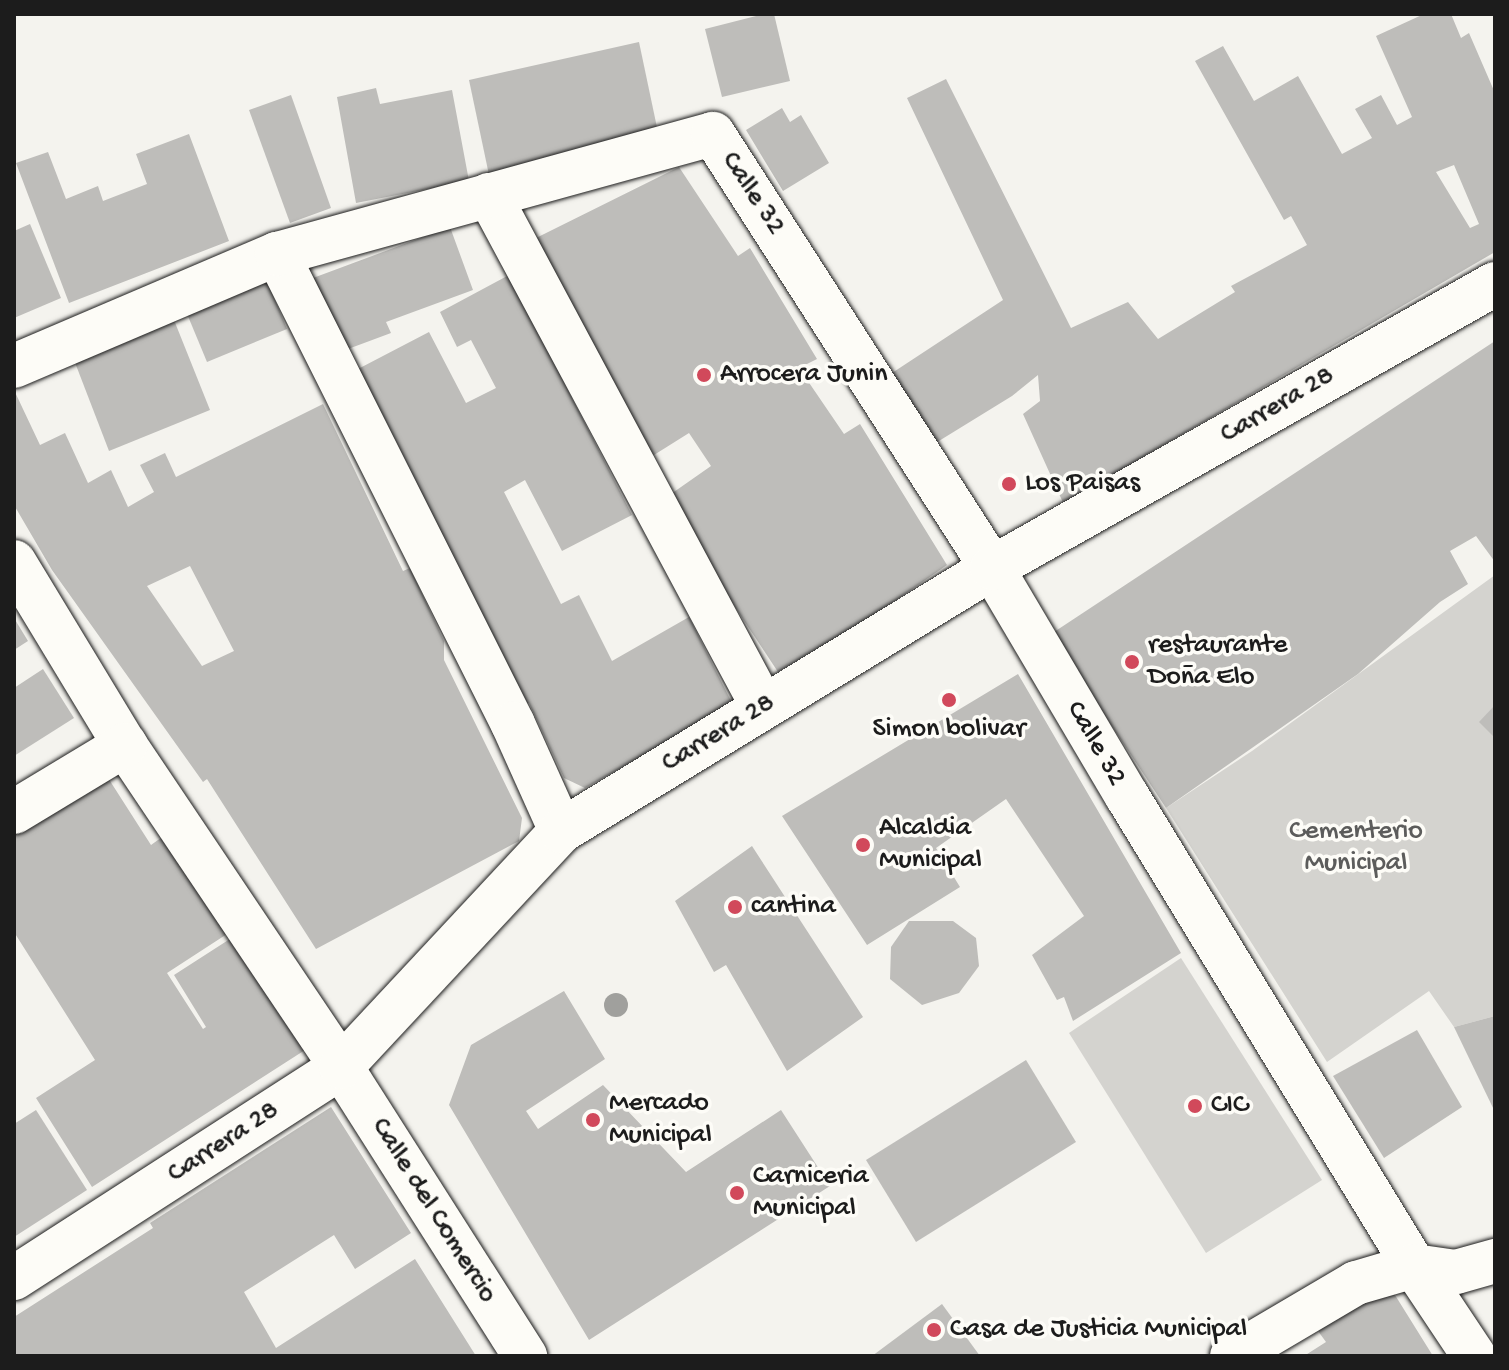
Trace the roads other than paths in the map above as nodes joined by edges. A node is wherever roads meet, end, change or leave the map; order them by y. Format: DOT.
graph roads {
  1 [pos="489,195"];
  2 [pos="277,254"];
  3 [pos="1495,284"];
  4 [pos="14,366"];
  5 [pos="14,562"];
  6 [pos="992,568"];
  7 [pos="763,707"];
  8 [pos="125,745"];
  9 [pos="14,812"];
  10 [pos="561,831"];
  11 [pos="341,1067"];
  12 [pos="1495,1261"];
  13 [pos="1414,1266"];
  14 [pos="14,1278"];
  15 [pos="525,1356"];
  16 [pos="1232,1356"];
  17 [pos="1474,1356"];
  1 -- 2 [label="street"];
  1 -- 6 [label="street, Calle 32"];
  1 -- 7 [label="street"];
  2 -- 4 [label="street"];
  2 -- 10 [label="street"];
  3 -- 6 [label="street, Carrera 28"];
  5 -- 8 [label="street, Calle del Comercio"];
  6 -- 7 [label="street, Carrera 28"];
  6 -- 13 [label="street, Calle 32"];
  7 -- 10 [label="street, Carrera 28"];
  8 -- 9 [label="street"];
  8 -- 11 [label="street, Calle del Comercio"];
  10 -- 11 [label="street, Carrera 28"];
  11 -- 14 [label="street, Carrera 28"];
  11 -- 15 [label="street, Calle del Comercio"];
  12 -- 13 [label="street"];
  13 -- 16 [label="street"];
  13 -- 17 [label="street, Calle 32"];
}
